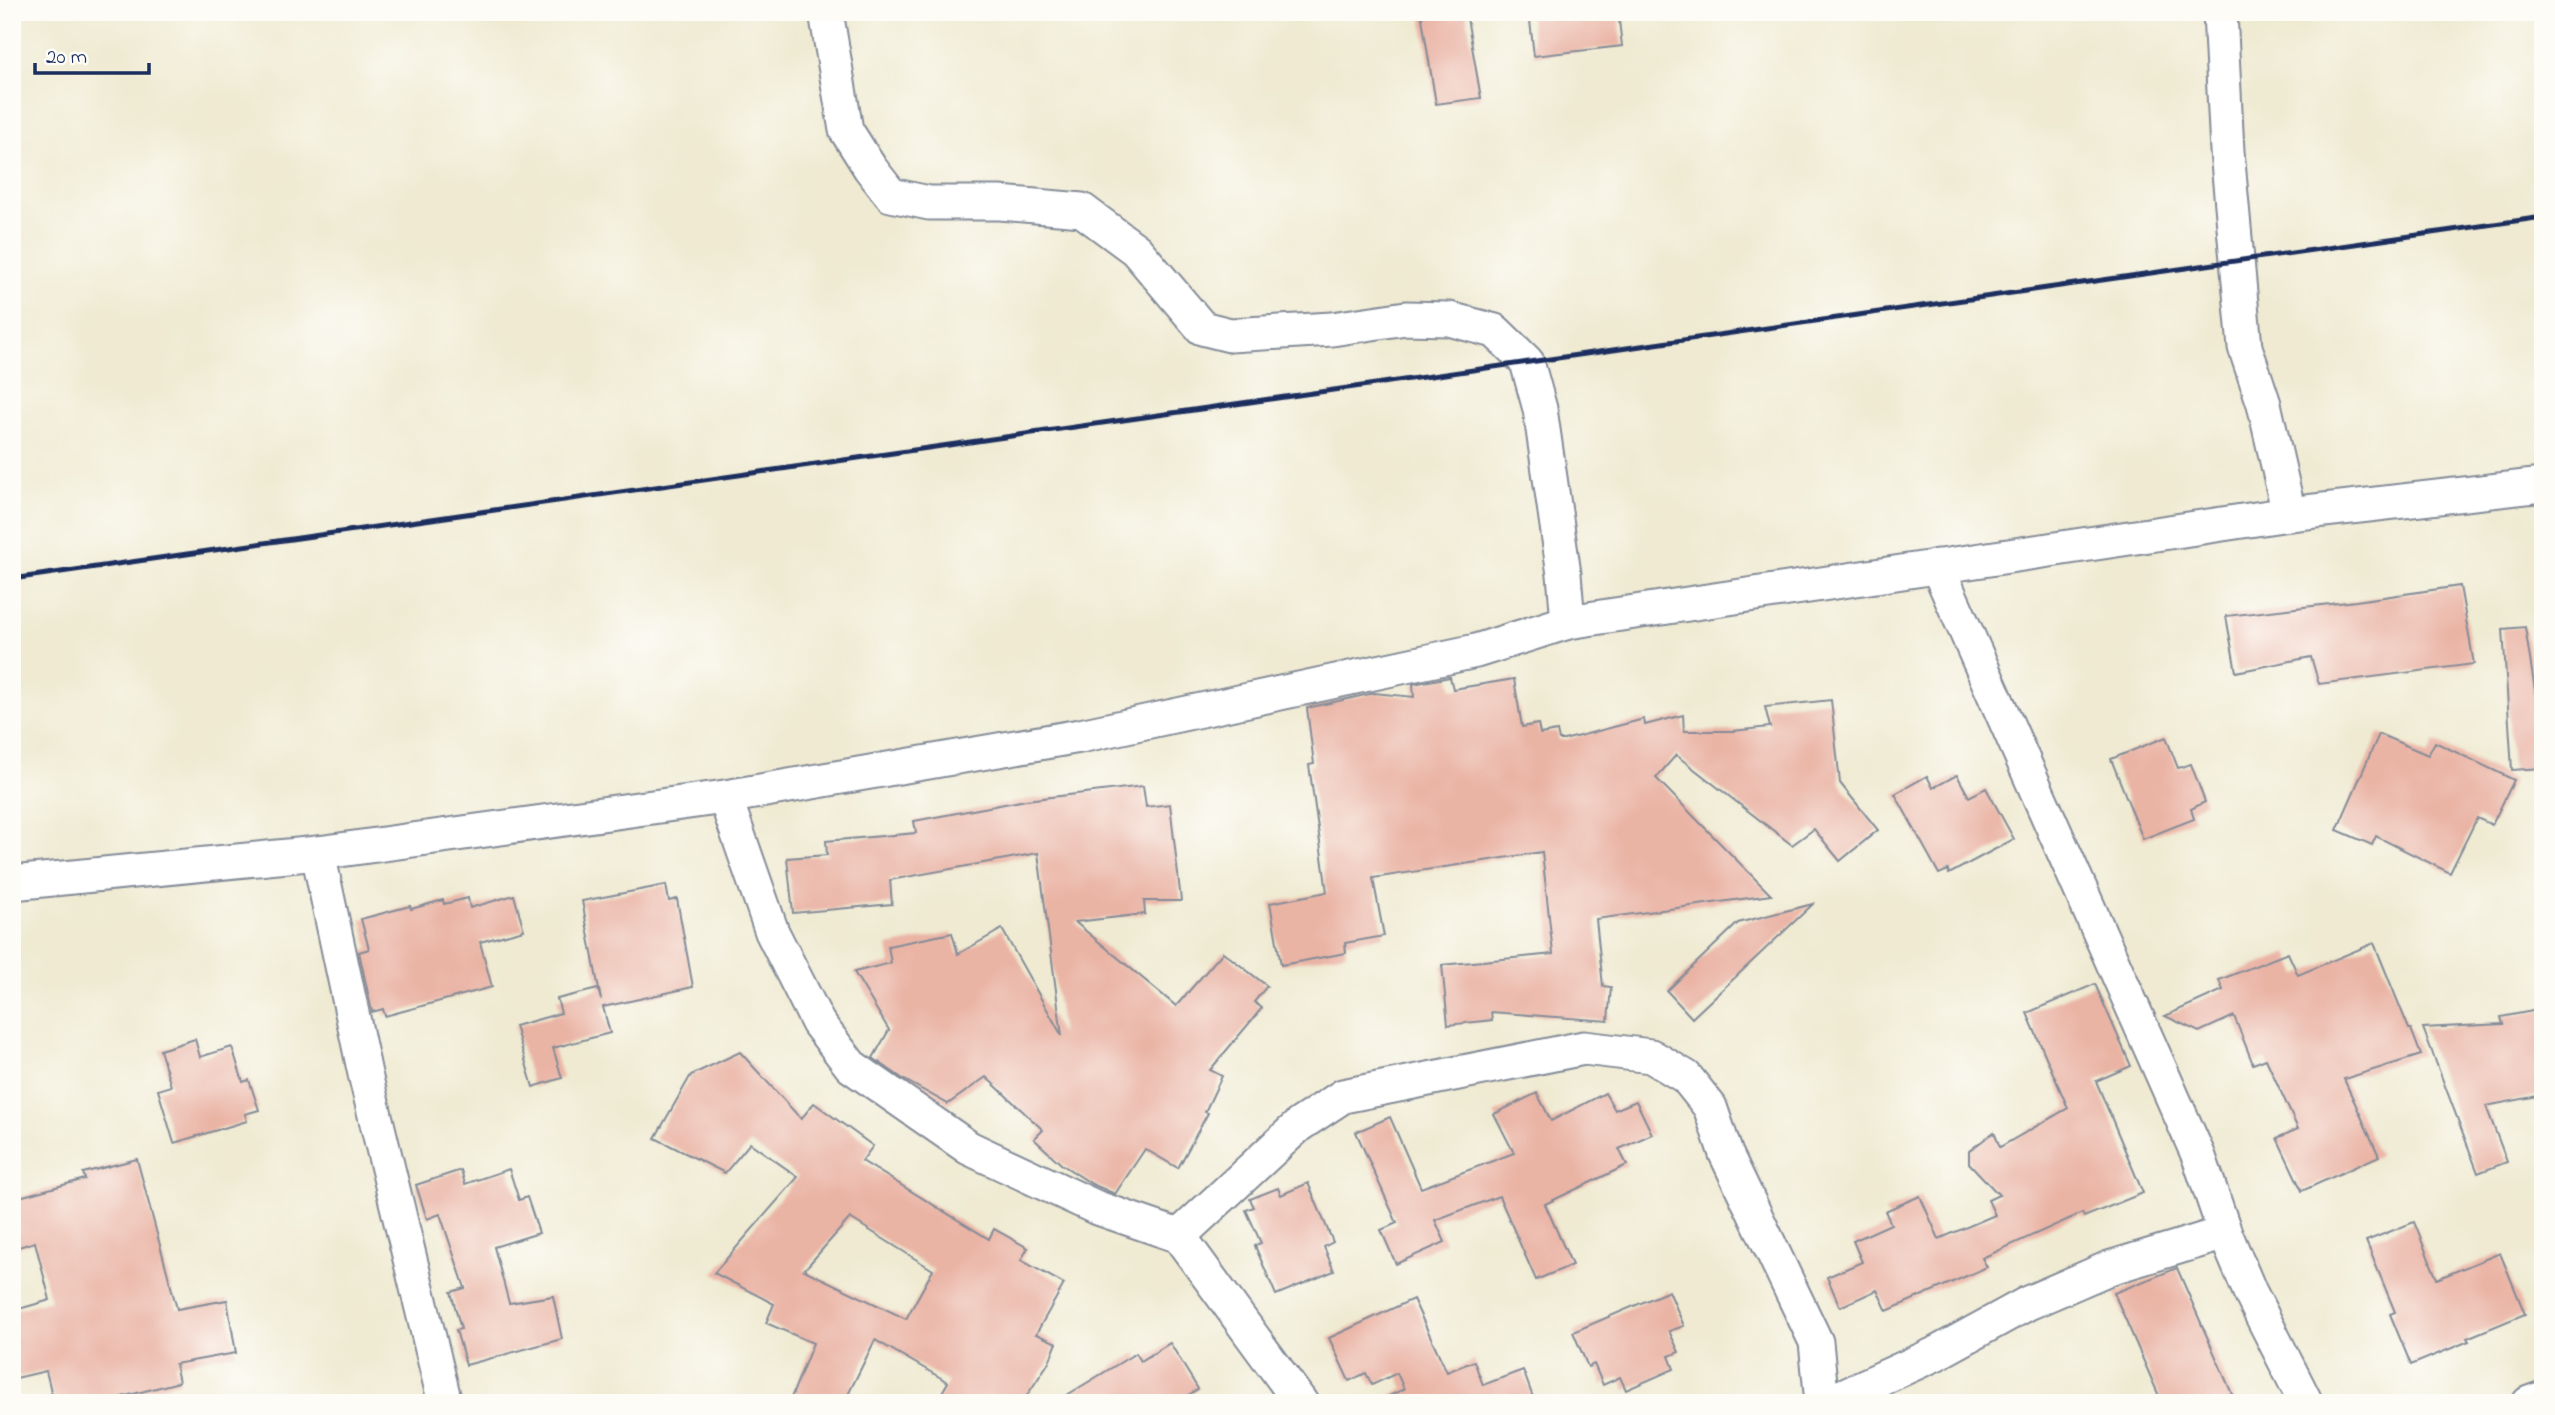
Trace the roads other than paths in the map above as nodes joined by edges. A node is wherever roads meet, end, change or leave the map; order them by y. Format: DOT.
graph roads {
  1 [pos="826,12"];
  2 [pos="2220,12"];
  3 [pos="2543,485"];
  4 [pos="2289,514"];
  5 [pos="1937,566"];
  6 [pos="1568,622"];
  7 [pos="725,797"];
  8 [pos="318,853"];
  9 [pos="12,883"];
  10 [pos="2225,1233"];
  11 [pos="1179,1236"];
  12 [pos="2543,1398"];
  13 [pos="445,1403"];
  14 [pos="1301,1403"];
  15 [pos="1824,1403"];
  16 [pos="2306,1403"];
  17 [pos="2529,1403"];
  1 -- 6 [label="street"];
  2 -- 4 [label="street"];
  3 -- 4 [label="street"];
  4 -- 5 [label="street"];
  5 -- 6 [label="street"];
  5 -- 10 [label="street"];
  6 -- 7 [label="street"];
  7 -- 8 [label="street"];
  7 -- 11 [label="street"];
  8 -- 9 [label="street"];
  8 -- 13 [label="street"];
  10 -- 15 [label="street"];
  10 -- 16 [label="street"];
  11 -- 14 [label="street"];
  11 -- 15 [label="street"];
  12 -- 17 [label="street"];
}
